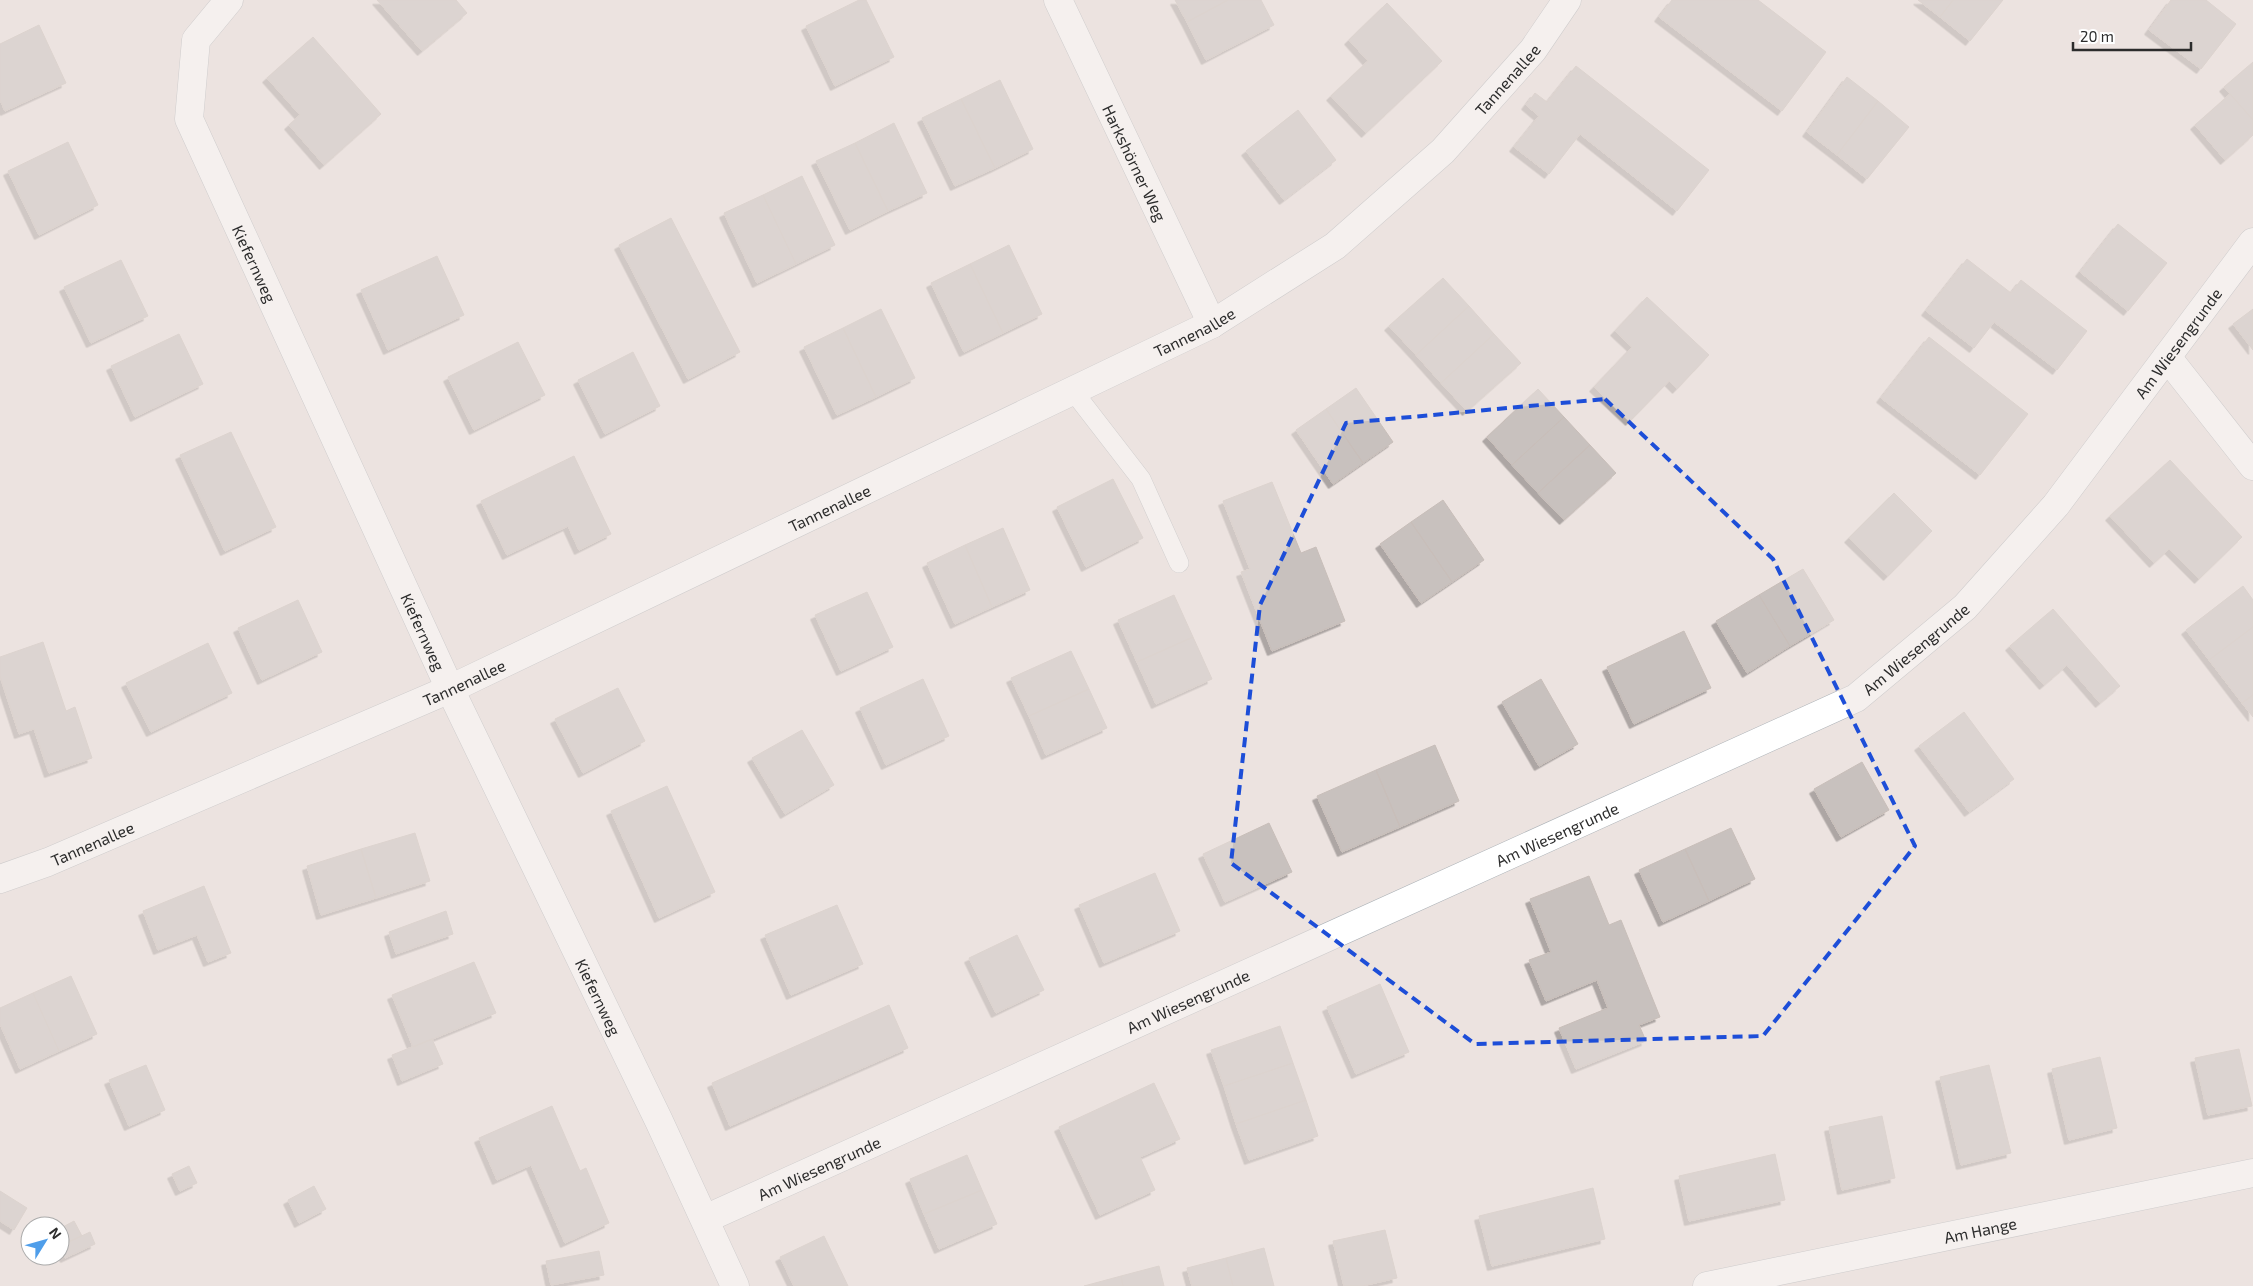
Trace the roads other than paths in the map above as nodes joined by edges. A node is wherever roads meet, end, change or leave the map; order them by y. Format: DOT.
graph roads {
  1 [pos="229,0"];
  2 [pos="1058,0"];
  3 [pos="1567,0"];
  4 [pos="2253,242"];
  5 [pos="1212,324"];
  6 [pos="2167,357"];
  7 [pos="1074,391"];
  8 [pos="2253,466"];
  9 [pos="1179,563"];
  10 [pos="450,689"];
  11 [pos="0,879"];
  12 [pos="2253,1173"];
  13 [pos="705,1219"];
  14 [pos="735,1286"];
  15 [pos="1707,1286"];
  1 -- 10 [label="street, Kiefernweg"];
  2 -- 5 [label="street, Harkshörner Weg"];
  3 -- 5 [label="street, Tannenallee"];
  4 -- 6 [label="street, Am Wiesengrunde"];
  5 -- 7 [label="street, Tannenallee"];
  6 -- 8 [label="street"];
  6 -- 13 [label="street, Am Wiesengrunde"];
  7 -- 9 [label="lane"];
  7 -- 10 [label="street, Tannenallee"];
  10 -- 11 [label="street, Tannenallee"];
  10 -- 13 [label="street, Kiefernweg"];
  12 -- 15 [label="street, Am Hange"];
  13 -- 14 [label="street, Kiefernweg"];
}
